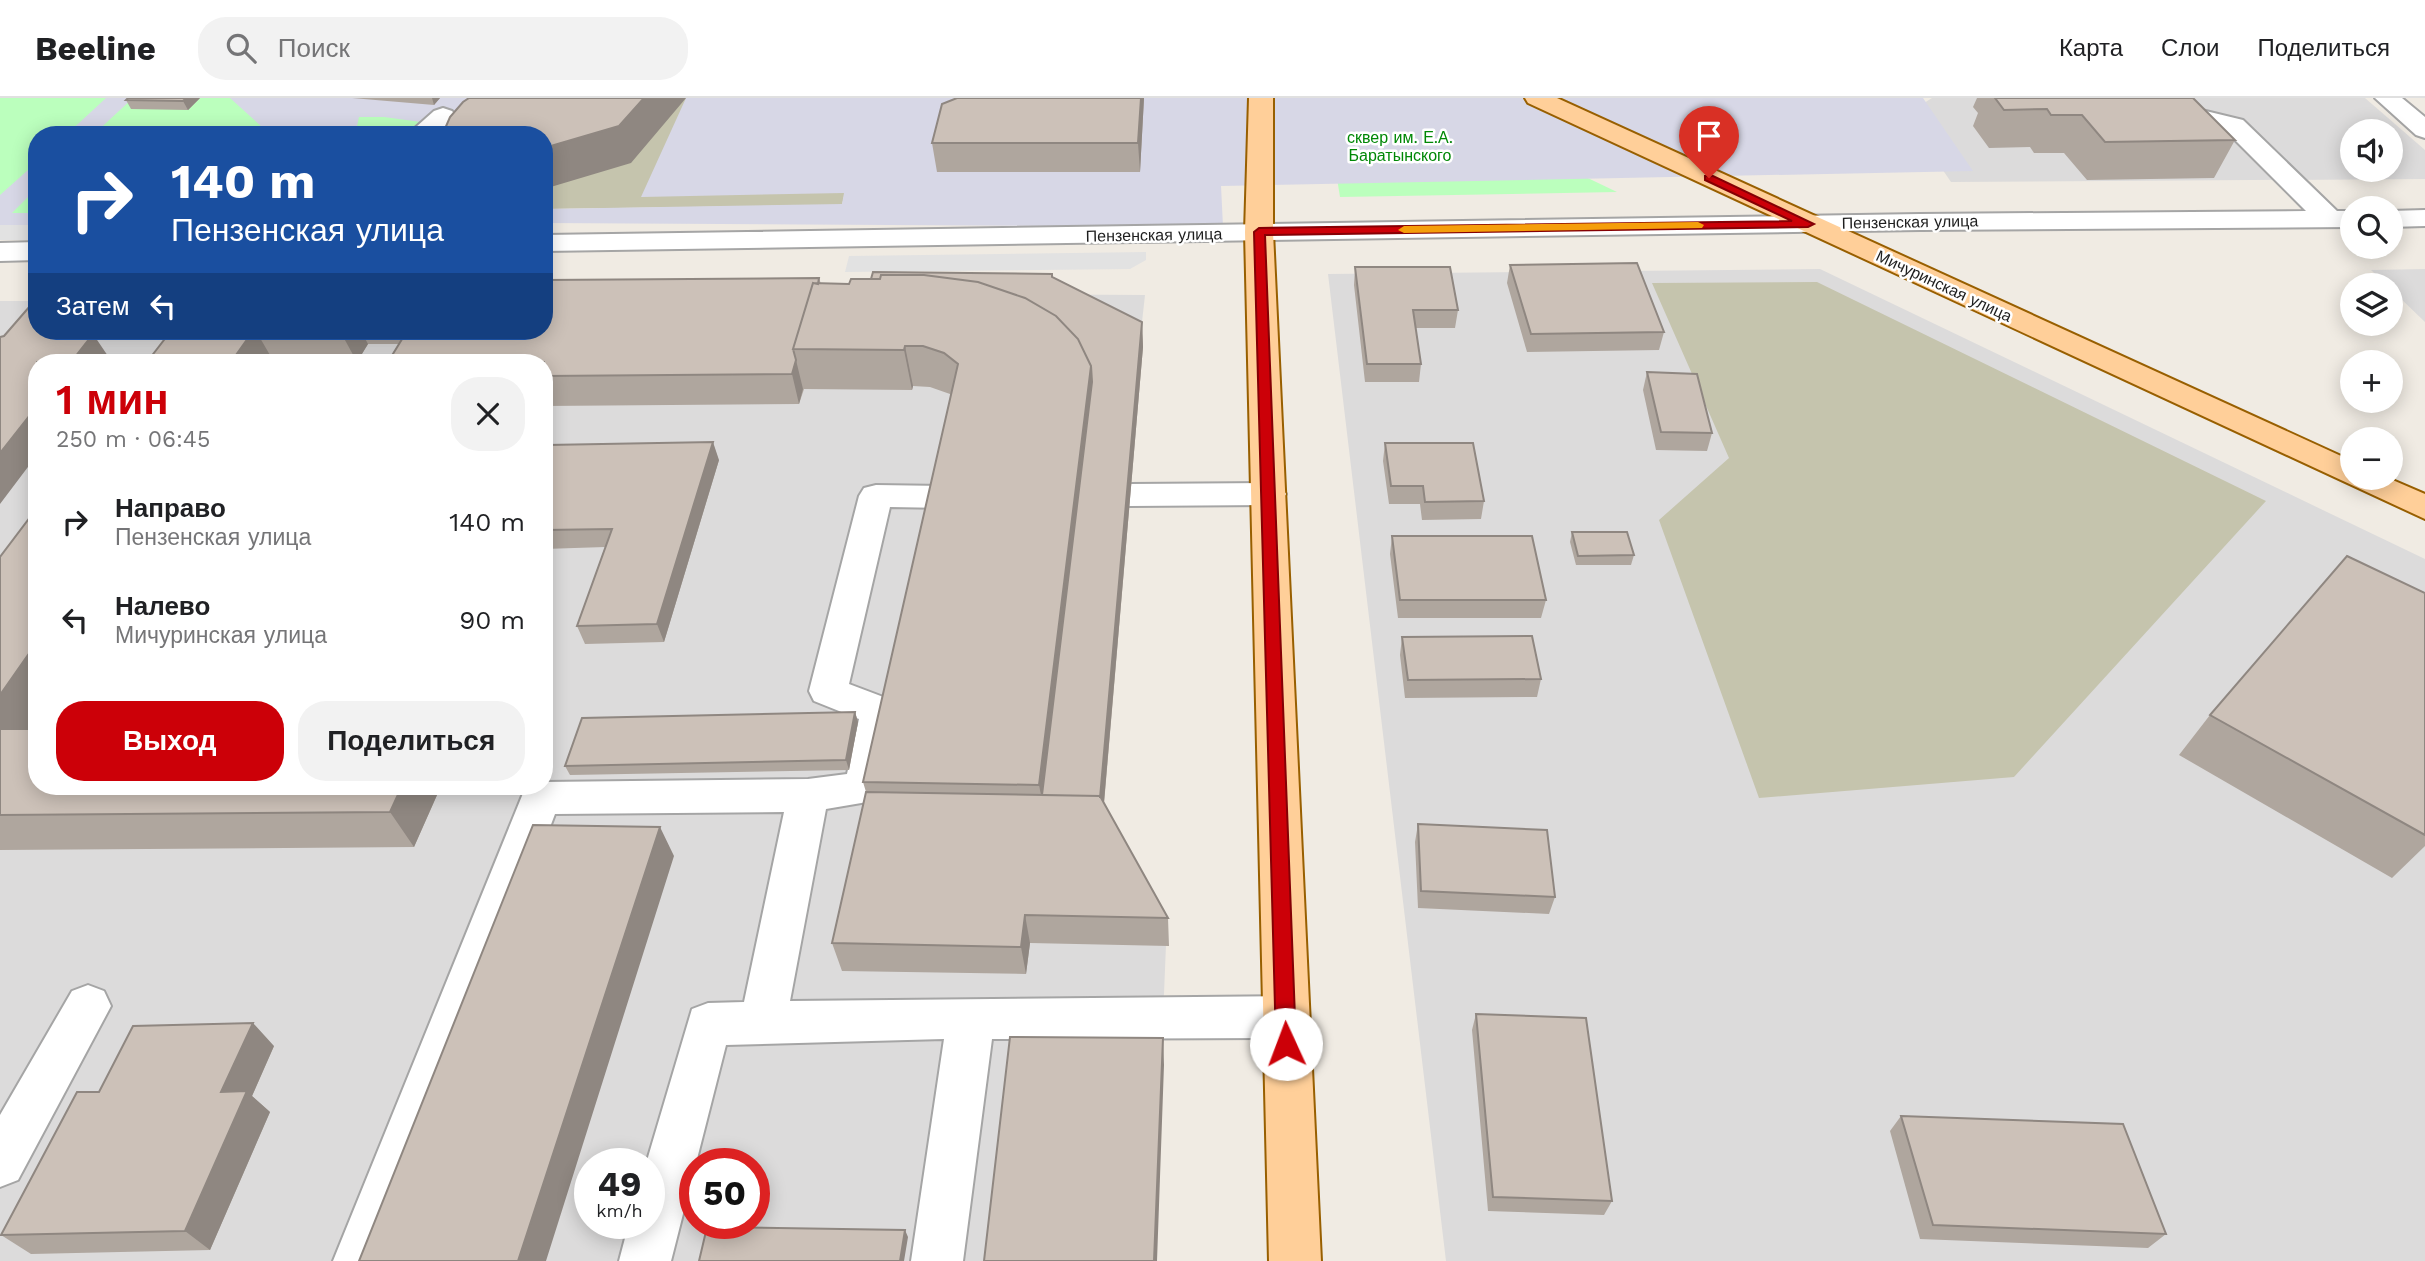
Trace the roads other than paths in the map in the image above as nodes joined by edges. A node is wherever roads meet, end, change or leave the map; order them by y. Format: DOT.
graph roads {
  1 [pos="1261,98"];
  2 [pos="1536,98"];
  3 [pos="2121,98"];
  4 [pos="2387,98"];
  5 [pos="443,116"];
  6 [pos="431,126"];
  7 [pos="2425,130"];
  8 [pos="2340,218"];
  9 [pos="2425,218"];
  10 [pos="2340,219"];
  11 [pos="2403,219"];
  12 [pos="1808,224"];
  13 [pos="1259,232"];
  14 [pos="553,243"];
  15 [pos="28,251"];
  16 [pos="0,252"];
  17 [pos="2340,468"];
  18 [pos="2386,490"];
  19 [pos="1269,494"];
  20 [pos="1130,495"];
  21 [pos="945,497"];
  22 [pos="2425,508"];
  23 [pos="808,795"];
  24 [pos="88,1006"];
  25 [pos="1285,1017"];
  26 [pos="971,1018"];
  27 [pos="763,1023"];
  28 [pos="0,1163"];
  29 [pos="359,1261"];
  30 [pos="646,1261"];
  31 [pos="937,1261"];
  32 [pos="1295,1261"];
  1 -- 13 [label="main road"];
  2 -- 12 [label="main road, Мичуринская улица"];
  3 -- 8 [label="street"];
  4 -- 7 [label="street"];
  5 -- 6 [label="street"];
  9 -- 11 [label="street"];
  10 -- 12 [label="street, Пензенская улица"];
  12 -- 13 [label="street, Пензенская улица"];
  12 -- 17 [label="main road, Мичуринская улица"];
  13 -- 14 [label="street, Пензенская улица"];
  13 -- 19 [label="main road"];
  15 -- 16 [label="street"];
  18 -- 22 [label="main road"];
  19 -- 20 [label="street"];
  19 -- 25 [label="main road"];
  21 -- 23 [label="street"];
  23 -- 27 [label="street"];
  23 -- 29 [label="street"];
  24 -- 28 [label="street"];
  25 -- 26 [label="street"];
  25 -- 32 [label="main road"];
  26 -- 27 [label="street"];
  26 -- 31 [label="street"];
  27 -- 30 [label="street"];
}
